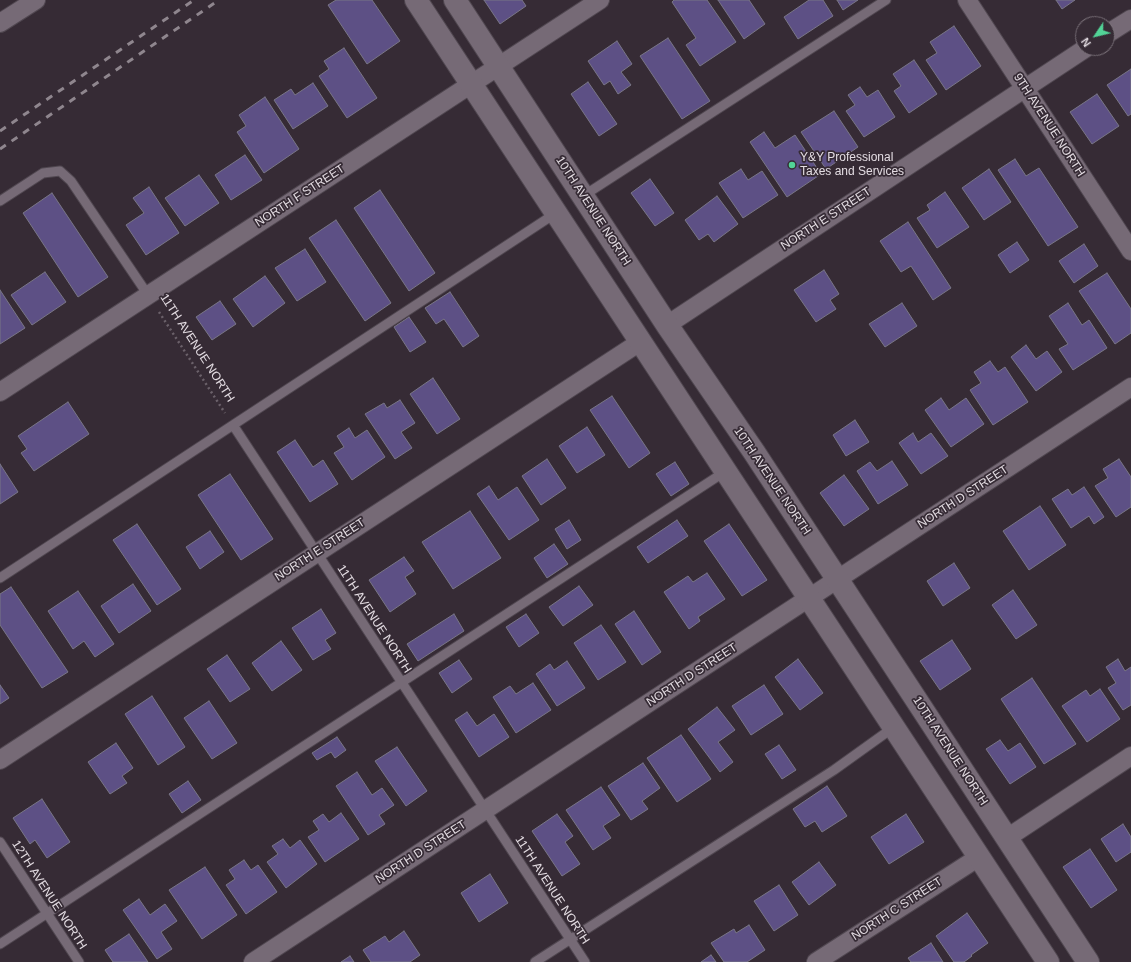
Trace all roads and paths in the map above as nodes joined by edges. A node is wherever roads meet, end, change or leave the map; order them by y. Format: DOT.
graph roads {
  1 [pos="36,0"];
  2 [pos="416,0"];
  3 [pos="455,0"];
  4 [pos="600,0"];
  5 [pos="886,0"];
  6 [pos="966,0"];
  7 [pos="1131,19"];
  8 [pos="0,23"];
  9 [pos="1115,29"];
  10 [pos="1075,55"];
  11 [pos="498,67"];
  12 [pos="471,85"];
  13 [pos="1024,88"];
  14 [pos="583,196"];
  15 [pos="0,201"];
  16 [pos="556,214"];
  17 [pos="1131,251"];
  18 [pos="148,295"];
  19 [pos="667,325"];
  20 [pos="640,342"];
  21 [pos="1131,387"];
  22 [pos="0,392"];
  23 [pos="233,425"];
  24 [pos="726,471"];
  25 [pos="316,552"];
  26 [pos="0,578"];
  27 [pos="838,579"];
  28 [pos="810,598"];
  29 [pos="401,682"];
  30 [pos="894,727"];
  31 [pos="1131,756"];
  32 [pos="0,760"];
  33 [pos="485,810"];
  34 [pos="1007,838"];
  35 [pos="0,842"];
  36 [pos="979,857"];
  37 [pos="47,914"];
  38 [pos="570,939"];
  39 [pos="0,944"];
  40 [pos="79,962"];
  41 [pos="253,962"];
  42 [pos="535,962"];
  43 [pos="585,962"];
  44 [pos="816,962"];
  45 [pos="1048,962"];
  46 [pos="1088,962"];
  1 -- 8 [label="street"];
  2 -- 12 [label="main road"];
  3 -- 11 [label="main road, 10TH AVENUE NORTH"];
  4 -- 11 [label="street, NORTH F STREET"];
  5 -- 14 [label="lane"];
  6 -- 13 [label="street, 9TH AVENUE NORTH"];
  7 -- 9 [label="street"];
  10 -- 13 [label="street, NORTH E STREET"];
  11 -- 12 [label="street, NORTH F STREET"];
  11 -- 14 [label="main road, 10TH AVENUE NORTH"];
  12 -- 16 [label="main road"];
  12 -- 18 [label="street, NORTH F STREET"];
  13 -- 17 [label="street, 9TH AVENUE NORTH"];
  13 -- 19 [label="street, NORTH E STREET"];
  14 -- 19 [label="main road, 10TH AVENUE NORTH"];
  15 -- 18 [label="lane, 11TH AVENUE NORTH"];
  16 -- 20 [label="main road"];
  16 -- 23 [label="lane"];
  18 -- 22 [label="street, NORTH F STREET"];
  18 -- 23 [label="path, 11TH AVENUE NORTH"];
  19 -- 27 [label="main road, 10TH AVENUE NORTH"];
  20 -- 24 [label="main road"];
  20 -- 25 [label="street, NORTH E STREET"];
  21 -- 27 [label="street, NORTH D STREET"];
  23 -- 25 [label="lane, 11TH AVENUE NORTH"];
  23 -- 26 [label="lane"];
  24 -- 28 [label="main road"];
  24 -- 29 [label="lane"];
  25 -- 29 [label="lane, 11TH AVENUE NORTH"];
  25 -- 32 [label="street, NORTH E STREET"];
  27 -- 28 [label="street, NORTH D STREET"];
  27 -- 34 [label="main road, 10TH AVENUE NORTH"];
  28 -- 30 [label="main road"];
  28 -- 33 [label="street, NORTH D STREET"];
  29 -- 33 [label="lane, 11TH AVENUE NORTH"];
  29 -- 37 [label="lane"];
  30 -- 36 [label="main road"];
  30 -- 38 [label="lane"];
  31 -- 34 [label="street"];
  33 -- 38 [label="lane, 11TH AVENUE NORTH"];
  33 -- 41 [label="street, NORTH D STREET"];
  34 -- 46 [label="main road, 10TH AVENUE NORTH"];
  35 -- 37 [label="lane, 12TH AVENUE NORTH"];
  36 -- 44 [label="street, NORTH C STREET"];
  36 -- 45 [label="main road"];
  37 -- 39 [label="lane"];
  37 -- 40 [label="lane, 12TH AVENUE NORTH"];
  38 -- 42 [label="lane"];
  38 -- 43 [label="lane, 11TH AVENUE NORTH"];
}
